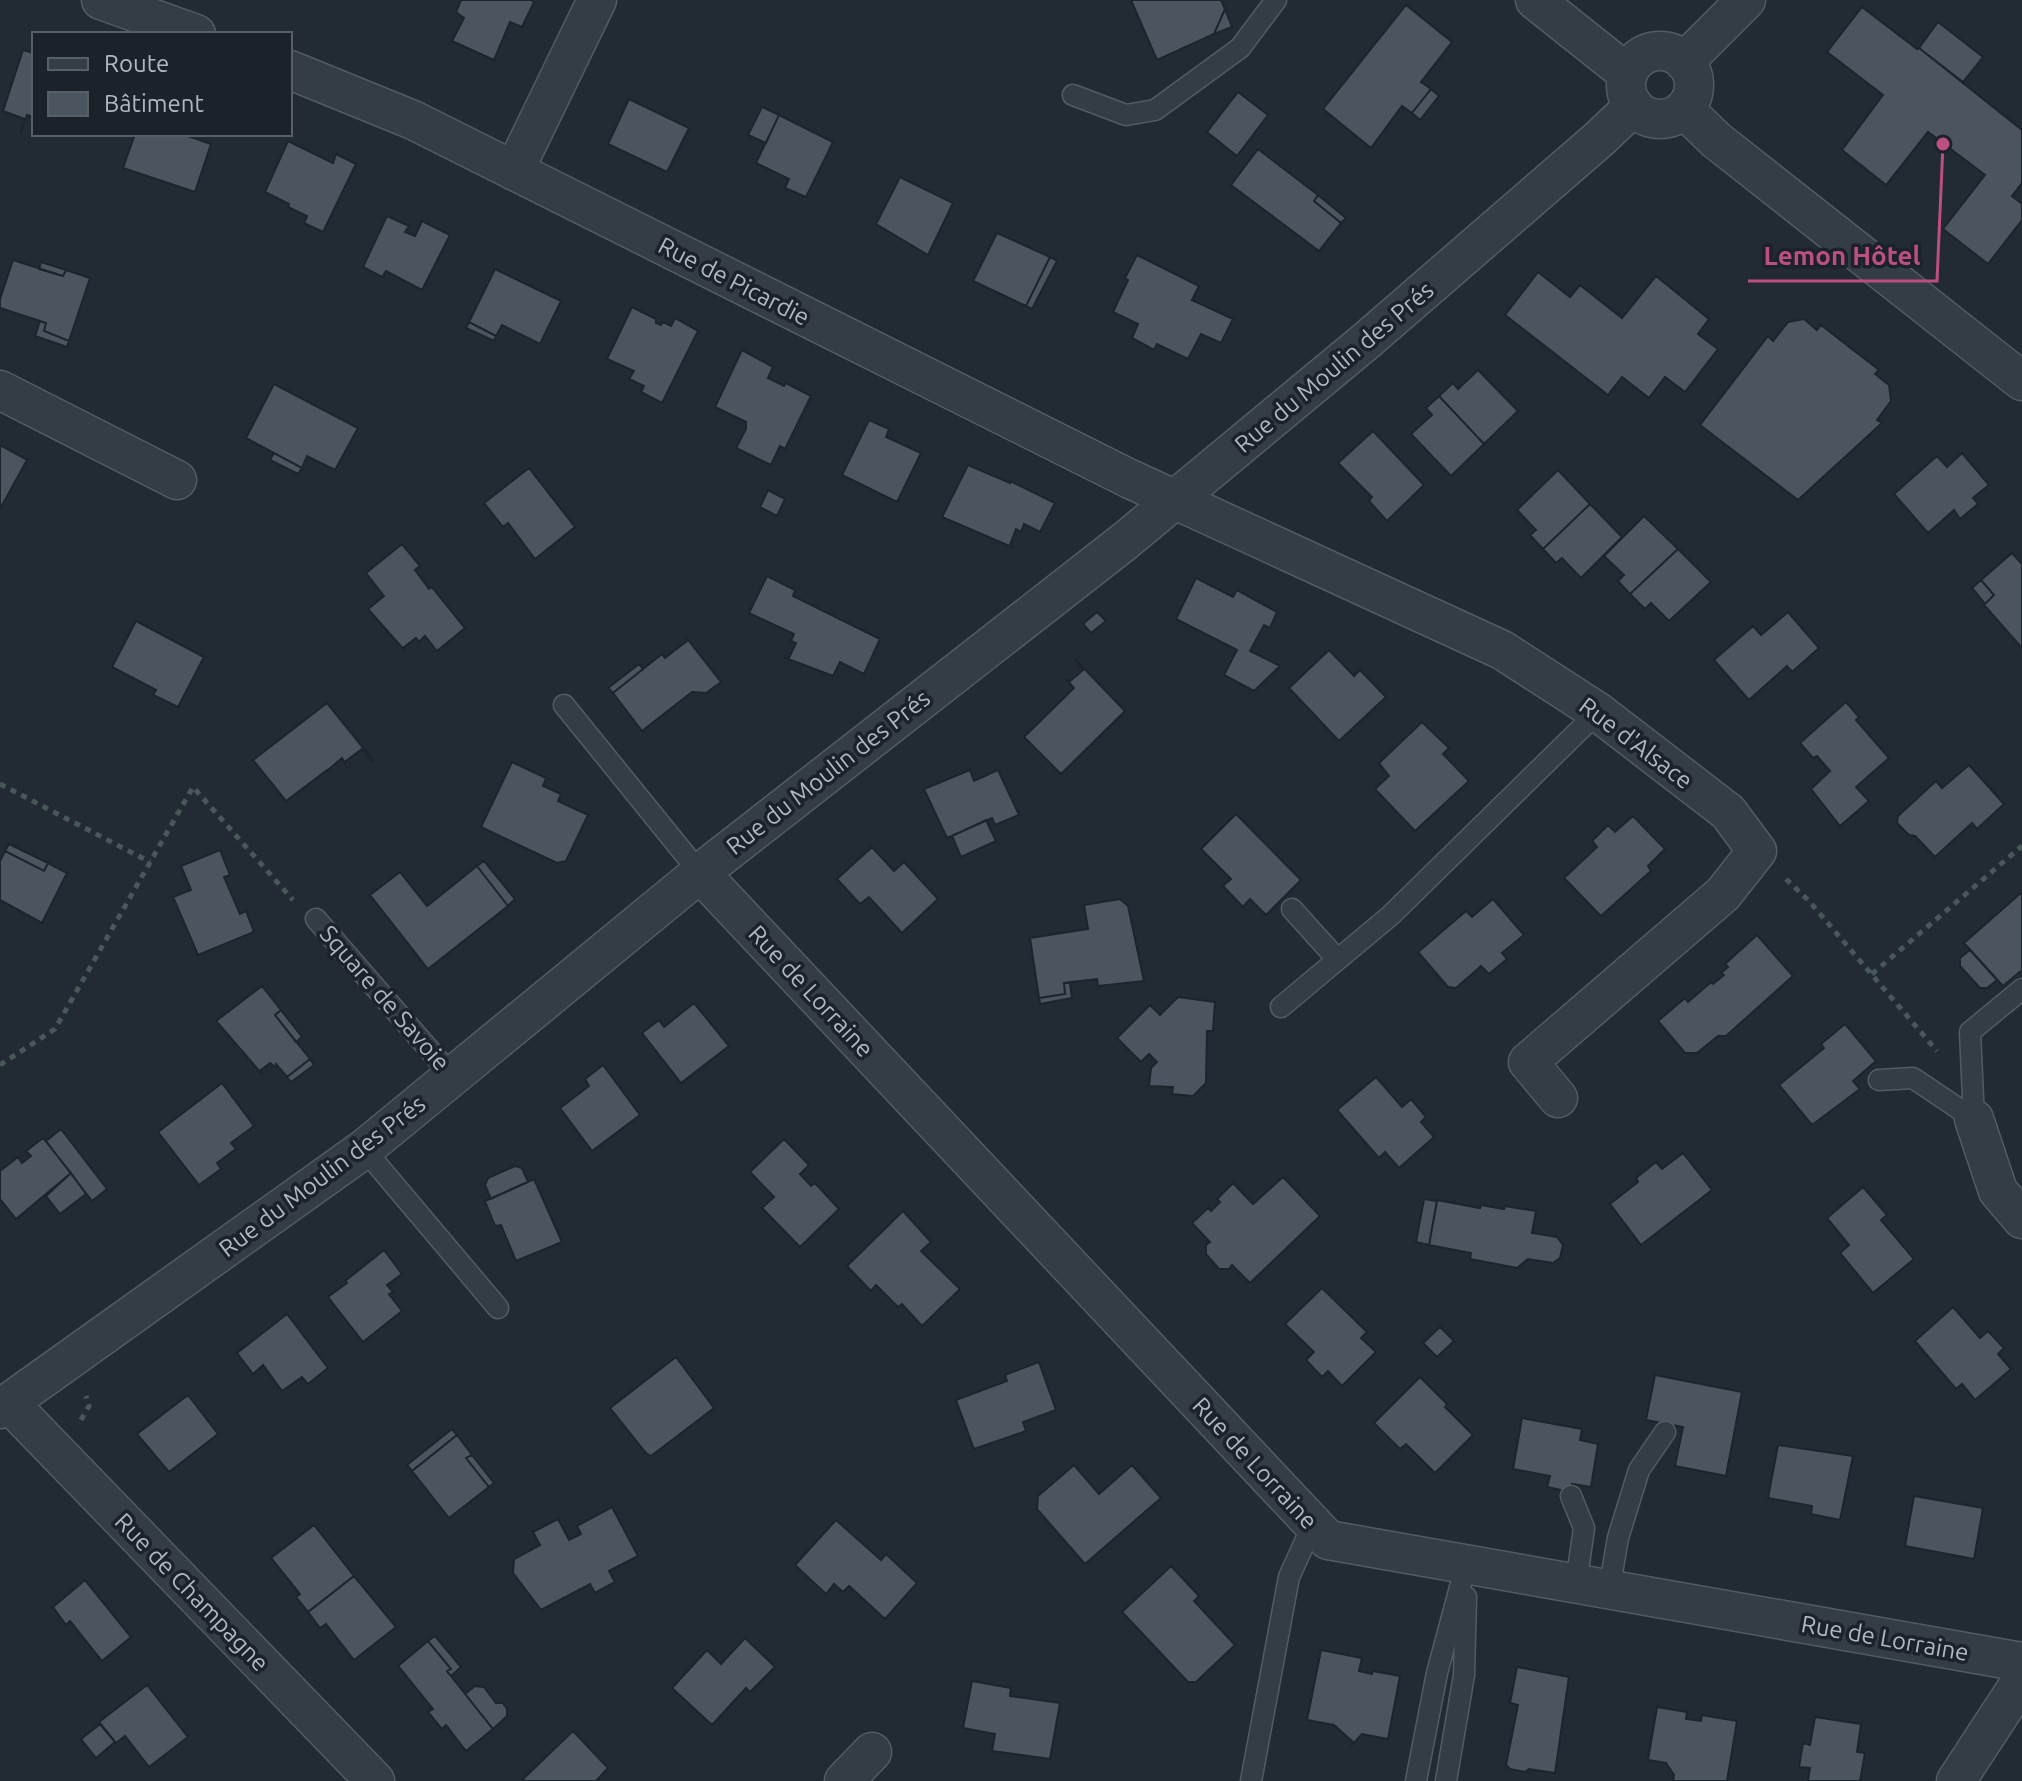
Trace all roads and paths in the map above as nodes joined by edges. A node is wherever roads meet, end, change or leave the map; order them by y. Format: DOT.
graph roads {
  1 [pos="101,0"];
  2 [pos="597,0"];
  3 [pos="1276,0"];
  4 [pos="1535,0"];
  5 [pos="1746,0"];
  6 [pos="190,32"];
  7 [pos="1684,62"];
  8 [pos="292,71"];
  9 [pos="1631,90"];
  10 [pos="1073,95"];
  11 [pos="1684,109"];
  12 [pos="514,171"];
  13 [pos="2022,381"];
  14 [pos="0,390"];
  15 [pos="177,480"];
  16 [pos="1174,500"];
  17 [pos="564,705"];
  18 [pos="1598,712"];
  19 [pos="0,784"];
  20 [pos="2022,846"];
  21 [pos="1757,851"];
  22 [pos="150,862"];
  23 [pos="700,873"];
  24 [pos="1292,909"];
  25 [pos="316,919"];
  26 [pos="1337,959"];
  27 [pos="1872,974"];
  28 [pos="2022,989"];
  29 [pos="1281,1007"];
  30 [pos="1941,1059"];
  31 [pos="0,1065"];
  32 [pos="453,1077"];
  33 [pos="1879,1080"];
  34 [pos="1558,1098"];
  35 [pos="1974,1119"];
  36 [pos="364,1149"];
  37 [pos="2022,1219"];
  38 [pos="498,1308"];
  39 [pos="5,1406"];
  40 [pos="1665,1432"];
  41 [pos="1571,1496"];
  42 [pos="1313,1524"];
  43 [pos="1466,1565"];
  44 [pos="1593,1587"];
  45 [pos="2022,1662"];
  46 [pos="2022,1680"];
  47 [pos="872,1752"];
  48 [pos="375,1781"];
  49 [pos="844,1781"];
  50 [pos="1251,1781"];
  51 [pos="1416,1781"];
  52 [pos="1446,1781"];
  53 [pos="1956,1781"];
  1 -- 6 [label="street"];
  2 -- 12 [label="street"];
  3 -- 10 [label="lane"];
  4 -- 9 [label="street"];
  5 -- 7 [label="street"];
  7 -- 9 [label="street"];
  7 -- 11 [label="street"];
  8 -- 12 [label="street, Rue de Picardie"];
  9 -- 11 [label="street"];
  9 -- 16 [label="street, Rue du Moulin des Prés"];
  11 -- 13 [label="street"];
  12 -- 16 [label="street, Rue de Picardie"];
  14 -- 15 [label="street"];
  16 -- 18 [label="street, Rue d'Alsace"];
  16 -- 23 [label="street, Rue du Moulin des Prés"];
  17 -- 23 [label="lane"];
  18 -- 21 [label="street, Rue d'Alsace"];
  18 -- 26 [label="lane"];
  19 -- 22 [label="path"];
  20 -- 27 [label="path"];
  21 -- 27 [label="path"];
  21 -- 34 [label="street"];
  22 -- 25 [label="path"];
  22 -- 31 [label="path"];
  23 -- 32 [label="street, Rue du Moulin des Prés"];
  23 -- 42 [label="street, Rue de Lorraine"];
  24 -- 26 [label="lane"];
  25 -- 32 [label="lane, Square de Savoie"];
  26 -- 29 [label="lane"];
  27 -- 30 [label="path"];
  28 -- 35 [label="lane"];
  32 -- 36 [label="street, Rue du Moulin des Prés"];
  33 -- 35 [label="lane"];
  35 -- 37 [label="street"];
  36 -- 38 [label="lane"];
  36 -- 39 [label="street, Rue du Moulin des Prés"];
  39 -- 48 [label="street, Rue de Champagne"];
  40 -- 44 [label="lane"];
  41 -- 44 [label="lane"];
  42 -- 43 [label="street, Rue de Lorraine"];
  42 -- 50 [label="lane"];
  43 -- 44 [label="street, Rue de Lorraine"];
  43 -- 51 [label="lane"];
  43 -- 52 [label="lane"];
  44 -- 45 [label="street, Rue de Lorraine"];
  46 -- 53 [label="street"];
  47 -- 49 [label="street"];
}
